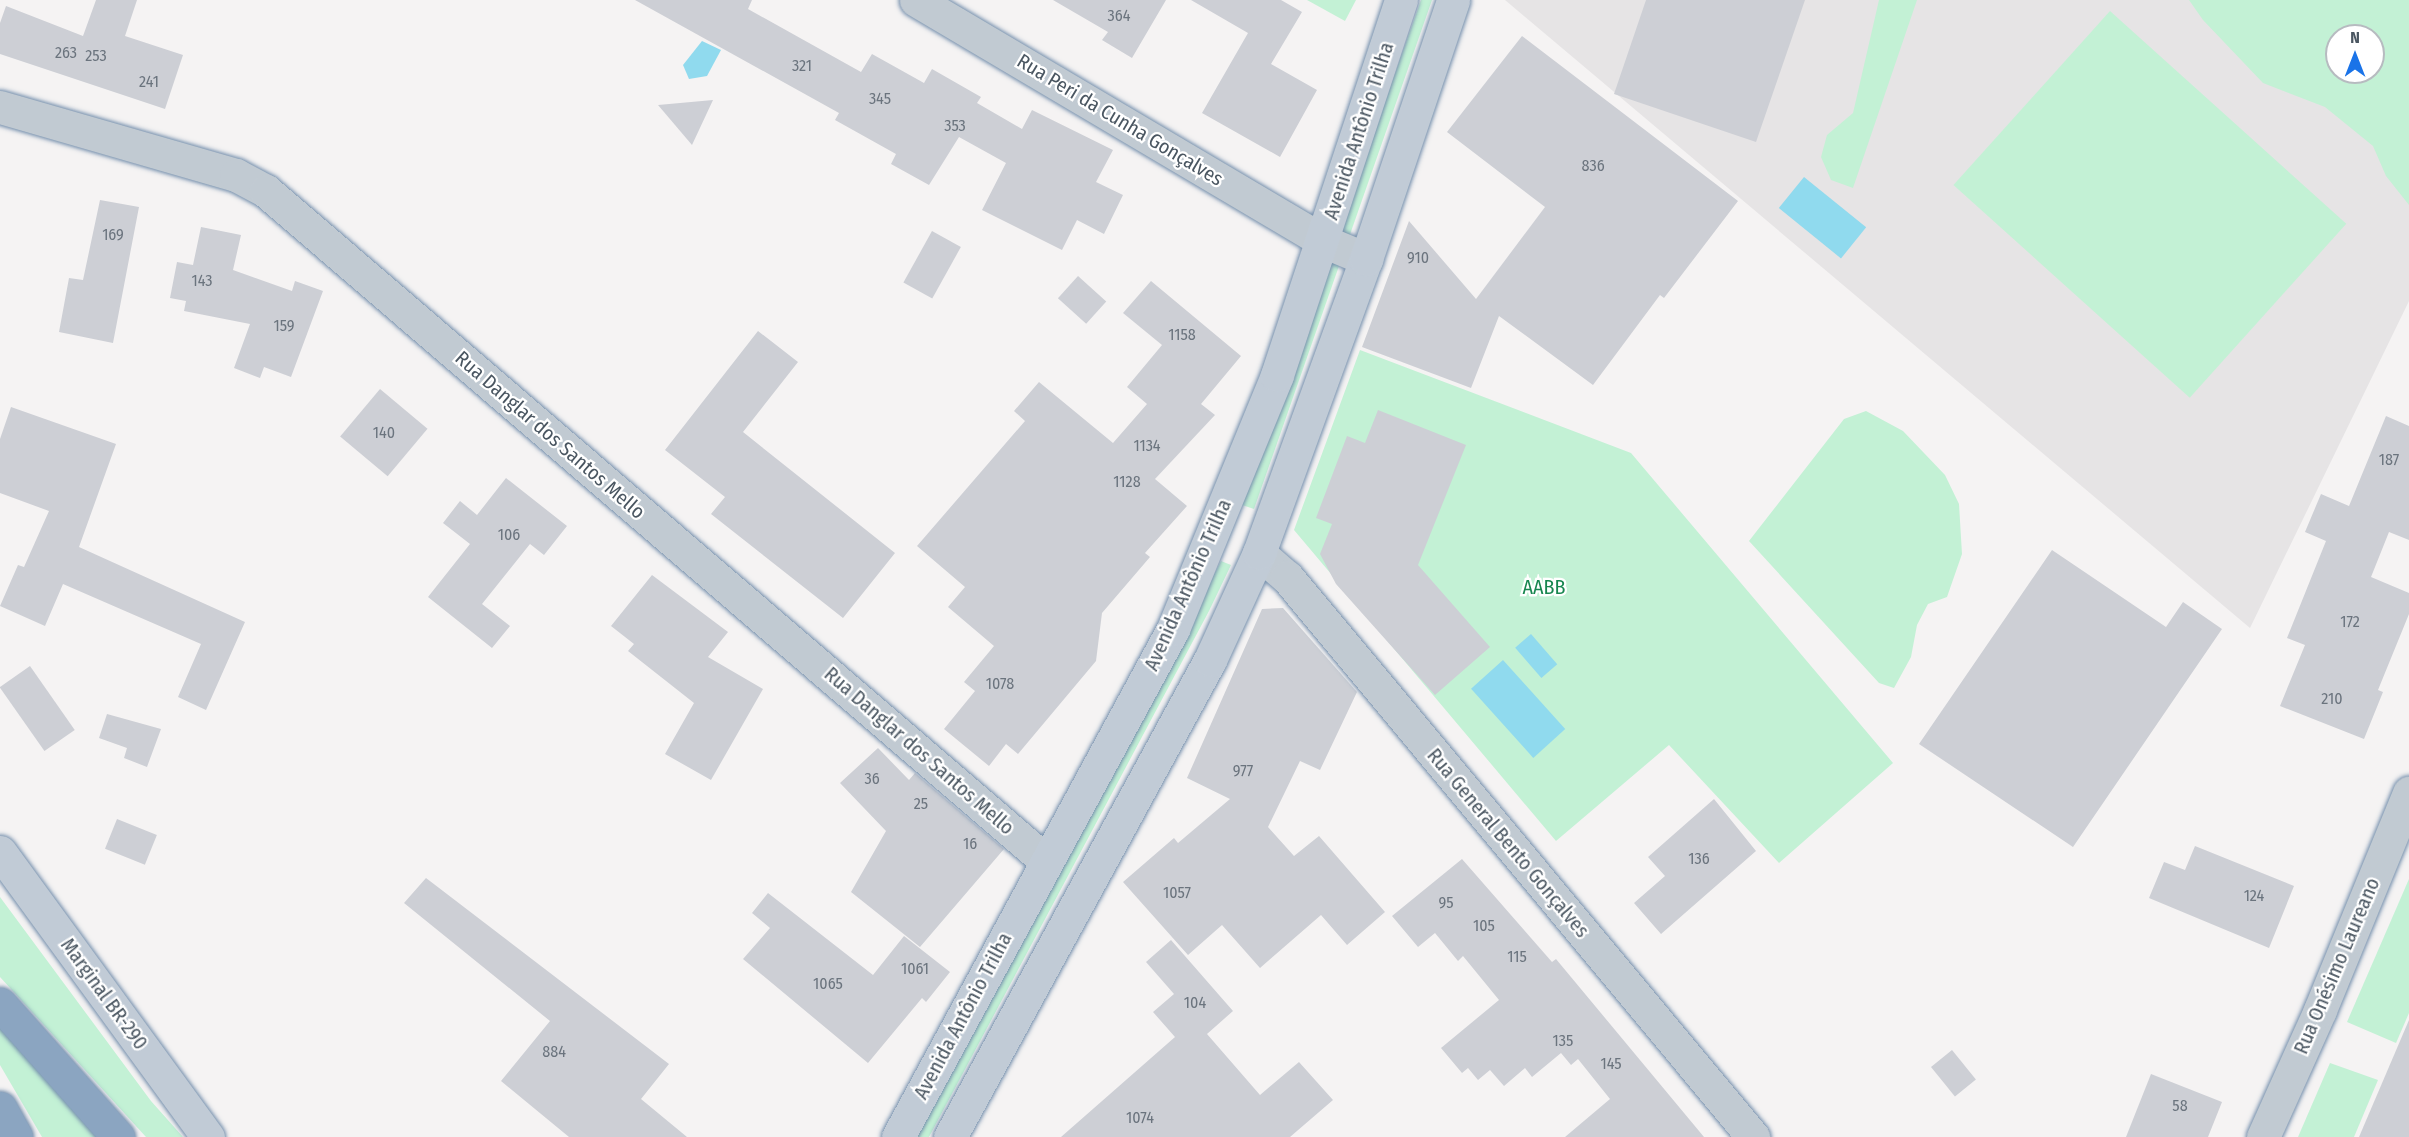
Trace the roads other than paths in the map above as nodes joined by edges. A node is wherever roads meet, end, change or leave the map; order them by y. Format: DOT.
graph roads {
  1 [pos="916,0"];
  2 [pos="1401,0"];
  3 [pos="1453,0"];
  4 [pos="0,107"];
  5 [pos="1323,241"];
  6 [pos="1366,259"];
  7 [pos="1259,553"];
  8 [pos="2409,793"];
  9 [pos="0,852"];
  10 [pos="2397,856"];
  11 [pos="1046,861"];
  12 [pos="0,1004"];
  13 [pos="0,1108"];
  14 [pos="16,1137"];
  15 [pos="118,1137"];
  16 [pos="208,1137"];
  17 [pos="898,1137"];
  18 [pos="950,1137"];
  19 [pos="1753,1137"];
  20 [pos="2263,1137"];
  1 -- 5 [label="street, Rua Peri da Cunha Gonçalves"];
  2 -- 5 [label="main road, Avenida Antônio Trilha"];
  3 -- 6 [label="main road"];
  4 -- 11 [label="street, Rua Danglar dos Santos Mello"];
  5 -- 6 [label="street, Rua Peri da Cunha Gonçalves"];
  5 -- 11 [label="main road, Avenida Antônio Trilha"];
  6 -- 7 [label="main road"];
  7 -- 18 [label="main road"];
  7 -- 19 [label="street, Rua General Bento Gonçalves"];
  8 -- 10 [label="street, Rua Onésimo Laureano"];
  9 -- 16 [label="main road, Marginal BR-290"];
  10 -- 20 [label="street, Rua Onésimo Laureano"];
  11 -- 17 [label="main road, Avenida Antônio Trilha"];
  12 -- 15 [label="highway"];
  13 -- 14 [label="highway"];
}
